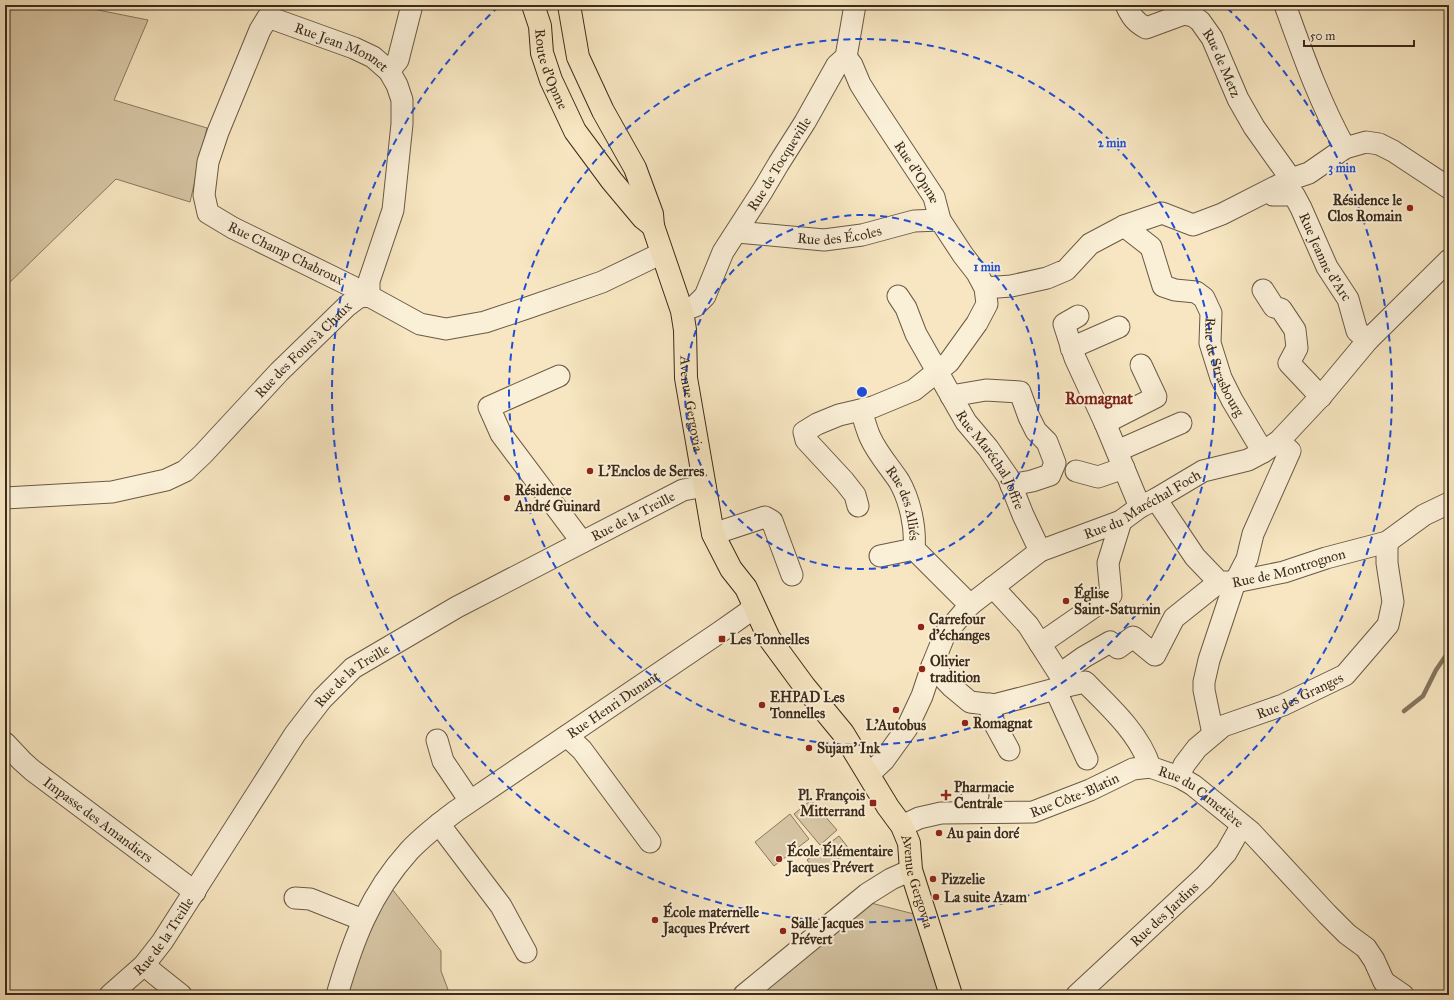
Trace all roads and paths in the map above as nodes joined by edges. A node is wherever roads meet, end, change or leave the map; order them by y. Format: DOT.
graph roads {
  1 [pos="412,5"];
  2 [pos="533,5"];
  3 [pos="569,5"];
  4 [pos="855,5"];
  5 [pos="1126,5"];
  6 [pos="1285,5"];
  7 [pos="846,57"];
  8 [pos="389,71"];
  9 [pos="603,111"];
  10 [pos="575,131"];
  11 [pos="1345,148"];
  12 [pos="635,168"];
  13 [pos="1291,179"];
  14 [pos="612,181"];
  15 [pos="1449,188"];
  16 [pos="1269,191"];
  17 [pos="208,213"];
  18 [pos="940,220"];
  19 [pos="653,226"];
  20 [pos="1124,226"];
  21 [pos="737,232"];
  22 [pos="662,253"];
  23 [pos="1449,260"];
  24 [pos="985,288"];
  25 [pos="1263,290"];
  26 [pos="898,296"];
  27 [pos="364,297"];
  28 [pos="682,311"];
  29 [pos="1078,316"];
  30 [pos="1119,327"];
  31 [pos="1368,340"];
  32 [pos="1073,353"];
  33 [pos="1141,365"];
  34 [pos="938,372"];
  35 [pos="559,376"];
  36 [pos="951,396"];
  37 [pos="1320,397"];
  38 [pos="861,410"];
  39 [pos="1105,423"];
  40 [pos="1182,423"];
  41 [pos="1271,446"];
  42 [pos="1120,460"];
  43 [pos="1076,471"];
  44 [pos="1011,485"];
  45 [pos="705,486"];
  46 [pos="5,498"];
  47 [pos="1148,503"];
  48 [pos="1449,503"];
  49 [pos="858,506"];
  50 [pos="1121,521"];
  51 [pos="714,534"];
  52 [pos="582,542"];
  53 [pos="1387,542"];
  54 [pos="914,550"];
  55 [pos="1040,551"];
  56 [pos="880,556"];
  57 [pos="792,575"];
  58 [pos="1227,582"];
  59 [pos="993,587"];
  60 [pos="970,605"];
  61 [pos="757,613"];
  62 [pos="1040,644"];
  63 [pos="932,666"];
  64 [pos="1061,683"];
  65 [pos="992,705"];
  66 [pos="1213,734"];
  67 [pos="567,736"];
  68 [pos="437,740"];
  69 [pos="5,743"];
  70 [pos="1009,750"];
  71 [pos="1087,760"];
  72 [pos="1150,766"];
  73 [pos="869,774"];
  74 [pos="1179,777"];
  75 [pos="978,795"];
  76 [pos="470,801"];
  77 [pos="965,812"];
  78 [pos="439,824"];
  79 [pos="1242,825"];
  80 [pos="902,826"];
  81 [pos="650,842"];
  82 [pos="911,870"];
  83 [pos="195,892"];
  84 [pos="294,898"];
  85 [pos="363,920"];
  86 [pos="526,952"];
  87 [pos="144,965"];
  88 [pos="110,995"];
  89 [pos="181,995"];
  90 [pos="337,995"];
  91 [pos="744,995"];
  92 [pos="951,995"];
  93 [pos="1077,995"];
  94 [pos="1403,995"];
  1 -- 8 [label="street"];
  2 -- 10 [label="main road, Route d'Opme"];
  3 -- 9 [label="main road, Route d'Opme"];
  4 -- 7 [label="street"];
  5 -- 13 [label="street, Rue de Metz"];
  6 -- 11 [label="street"];
  7 -- 18 [label="street, Rue d'Opme"];
  7 -- 21 [label="street, Rue de Tocqueville"];
  8 -- 17 [label="street, Rue Jean Monnet"];
  8 -- 27 [label="street, Rue Jean Monnet"];
  9 -- 12 [label="main road, Avenue Gergovia"];
  10 -- 14 [label="main road, Avenue Gergovia"];
  11 -- 13 [label="street"];
  11 -- 15 [label="street"];
  12 -- 14 [label="main road"];
  12 -- 19 [label="main road, Avenue Gergovia"];
  13 -- 16 [label="street"];
  14 -- 19 [label="main road, Avenue Gergovia"];
  16 -- 20 [label="street"];
  16 -- 31 [label="street, Rue Jeanne d'Arc"];
  17 -- 27 [label="street, Rue Champ Chabroux"];
  18 -- 21 [label="street, Rue des Écoles"];
  18 -- 24 [label="street, Rue d'Opme"];
  19 -- 22 [label="main road, Avenue Gergovia"];
  20 -- 24 [label="street"];
  20 -- 41 [label="street, Rue de Strasbourg"];
  21 -- 28 [label="street, Rue de Tocqueville"];
  22 -- 27 [label="street, Rue des Fours à Chaux"];
  22 -- 28 [label="main road, Avenue Gergovia"];
  23 -- 31 [label="street, Rue du Maréchal Foch"];
  24 -- 34 [label="street"];
  25 -- 37 [label="street"];
  26 -- 34 [label="street, Rue Maréchal Joffre"];
  27 -- 46 [label="street, Rue des Fours à Chaux"];
  28 -- 45 [label="main road, Avenue Gergovia"];
  29 -- 32 [label="street, Rue de Montrognon"];
  30 -- 32 [label="street"];
  31 -- 37 [label="street, Rue du Maréchal Foch"];
  32 -- 39 [label="street, Rue de Montrognon"];
  33 -- 39 [label="street"];
  34 -- 36 [label="street, Rue Maréchal Joffre"];
  34 -- 38 [label="street"];
  35 -- 52 [label="street"];
  36 -- 44 [label="street, Rue Maréchal Joffre"];
  36 -- 44 [label="street"];
  37 -- 41 [label="street, Rue du Maréchal Foch"];
  38 -- 49 [label="street"];
  38 -- 54 [label="street, Rue des Alliés"];
  39 -- 42 [label="street, Rue de Montrognon"];
  40 -- 42 [label="street"];
  41 -- 47 [label="street, Rue du Maréchal Foch"];
  41 -- 58 [label="street"];
  42 -- 43 [label="street"];
  42 -- 47 [label="street, Rue de Montrognon"];
  44 -- 55 [label="street, Rue Maréchal Joffre"];
  45 -- 51 [label="main road, Avenue Gergovia"];
  45 -- 52 [label="street, Rue de la Treille"];
  47 -- 50 [label="street, Rue du Maréchal Foch"];
  47 -- 58 [label="street, Rue de Montrognon"];
  48 -- 53 [label="street, Rue de Montrognon"];
  50 -- 55 [label="street, Rue du Maréchal Foch"];
  50 -- 62 [label="street"];
  51 -- 57 [label="street"];
  51 -- 61 [label="main road, Avenue Gergovia"];
  52 -- 83 [label="street, Rue de la Treille"];
  53 -- 58 [label="street, Rue de Montrognon"];
  53 -- 66 [label="street, Rue des Granges"];
  54 -- 56 [label="street"];
  54 -- 60 [label="street, Rue des Alliés"];
  55 -- 59 [label="street, Rue du Maréchal Foch"];
  58 -- 64 [label="street"];
  58 -- 66 [label="street"];
  59 -- 60 [label="street, Rue du Maréchal Foch"];
  59 -- 62 [label="street"];
  60 -- 63 [label="street, Rue du Maréchal Foch"];
  61 -- 67 [label="street, Rue Henri Dunant"];
  61 -- 73 [label="main road, Avenue Gergovia"];
  62 -- 64 [label="street"];
  63 -- 65 [label="street"];
  63 -- 73 [label="street, Rue du Maréchal Foch"];
  64 -- 65 [label="street"];
  64 -- 71 [label="street"];
  64 -- 72 [label="street, Rue du Cimetière"];
  65 -- 70 [label="street"];
  66 -- 74 [label="street, Rue des Granges"];
  67 -- 76 [label="street, Rue Henri Dunant"];
  67 -- 81 [label="street"];
  68 -- 76 [label="street"];
  69 -- 83 [label="street, Impasse des Amandiers"];
  72 -- 74 [label="street, Rue du Cimetière"];
  72 -- 77 [label="street, Rue Côte-Blatin"];
  73 -- 80 [label="main road, Avenue Gergovia"];
  74 -- 79 [label="street, Rue du Cimetière"];
  75 -- 77 [label="street"];
  76 -- 78 [label="street, Rue Henri Dunant"];
  77 -- 80 [label="street, Rue Côte-Blatin"];
  78 -- 85 [label="street, Rue Henri Dunant"];
  78 -- 86 [label="street"];
  79 -- 93 [label="street, Rue des Jardins"];
  79 -- 94 [label="street, Rue du Cimetière"];
  80 -- 82 [label="main road, Avenue Gergovia"];
  82 -- 91 [label="street"];
  82 -- 92 [label="main road, Avenue Gergovia"];
  83 -- 87 [label="street, Rue de la Treille"];
  84 -- 85 [label="street"];
  85 -- 90 [label="street, Rue Henri Dunant"];
  87 -- 88 [label="street, Rue de la Treille"];
  87 -- 89 [label="street"];
}
